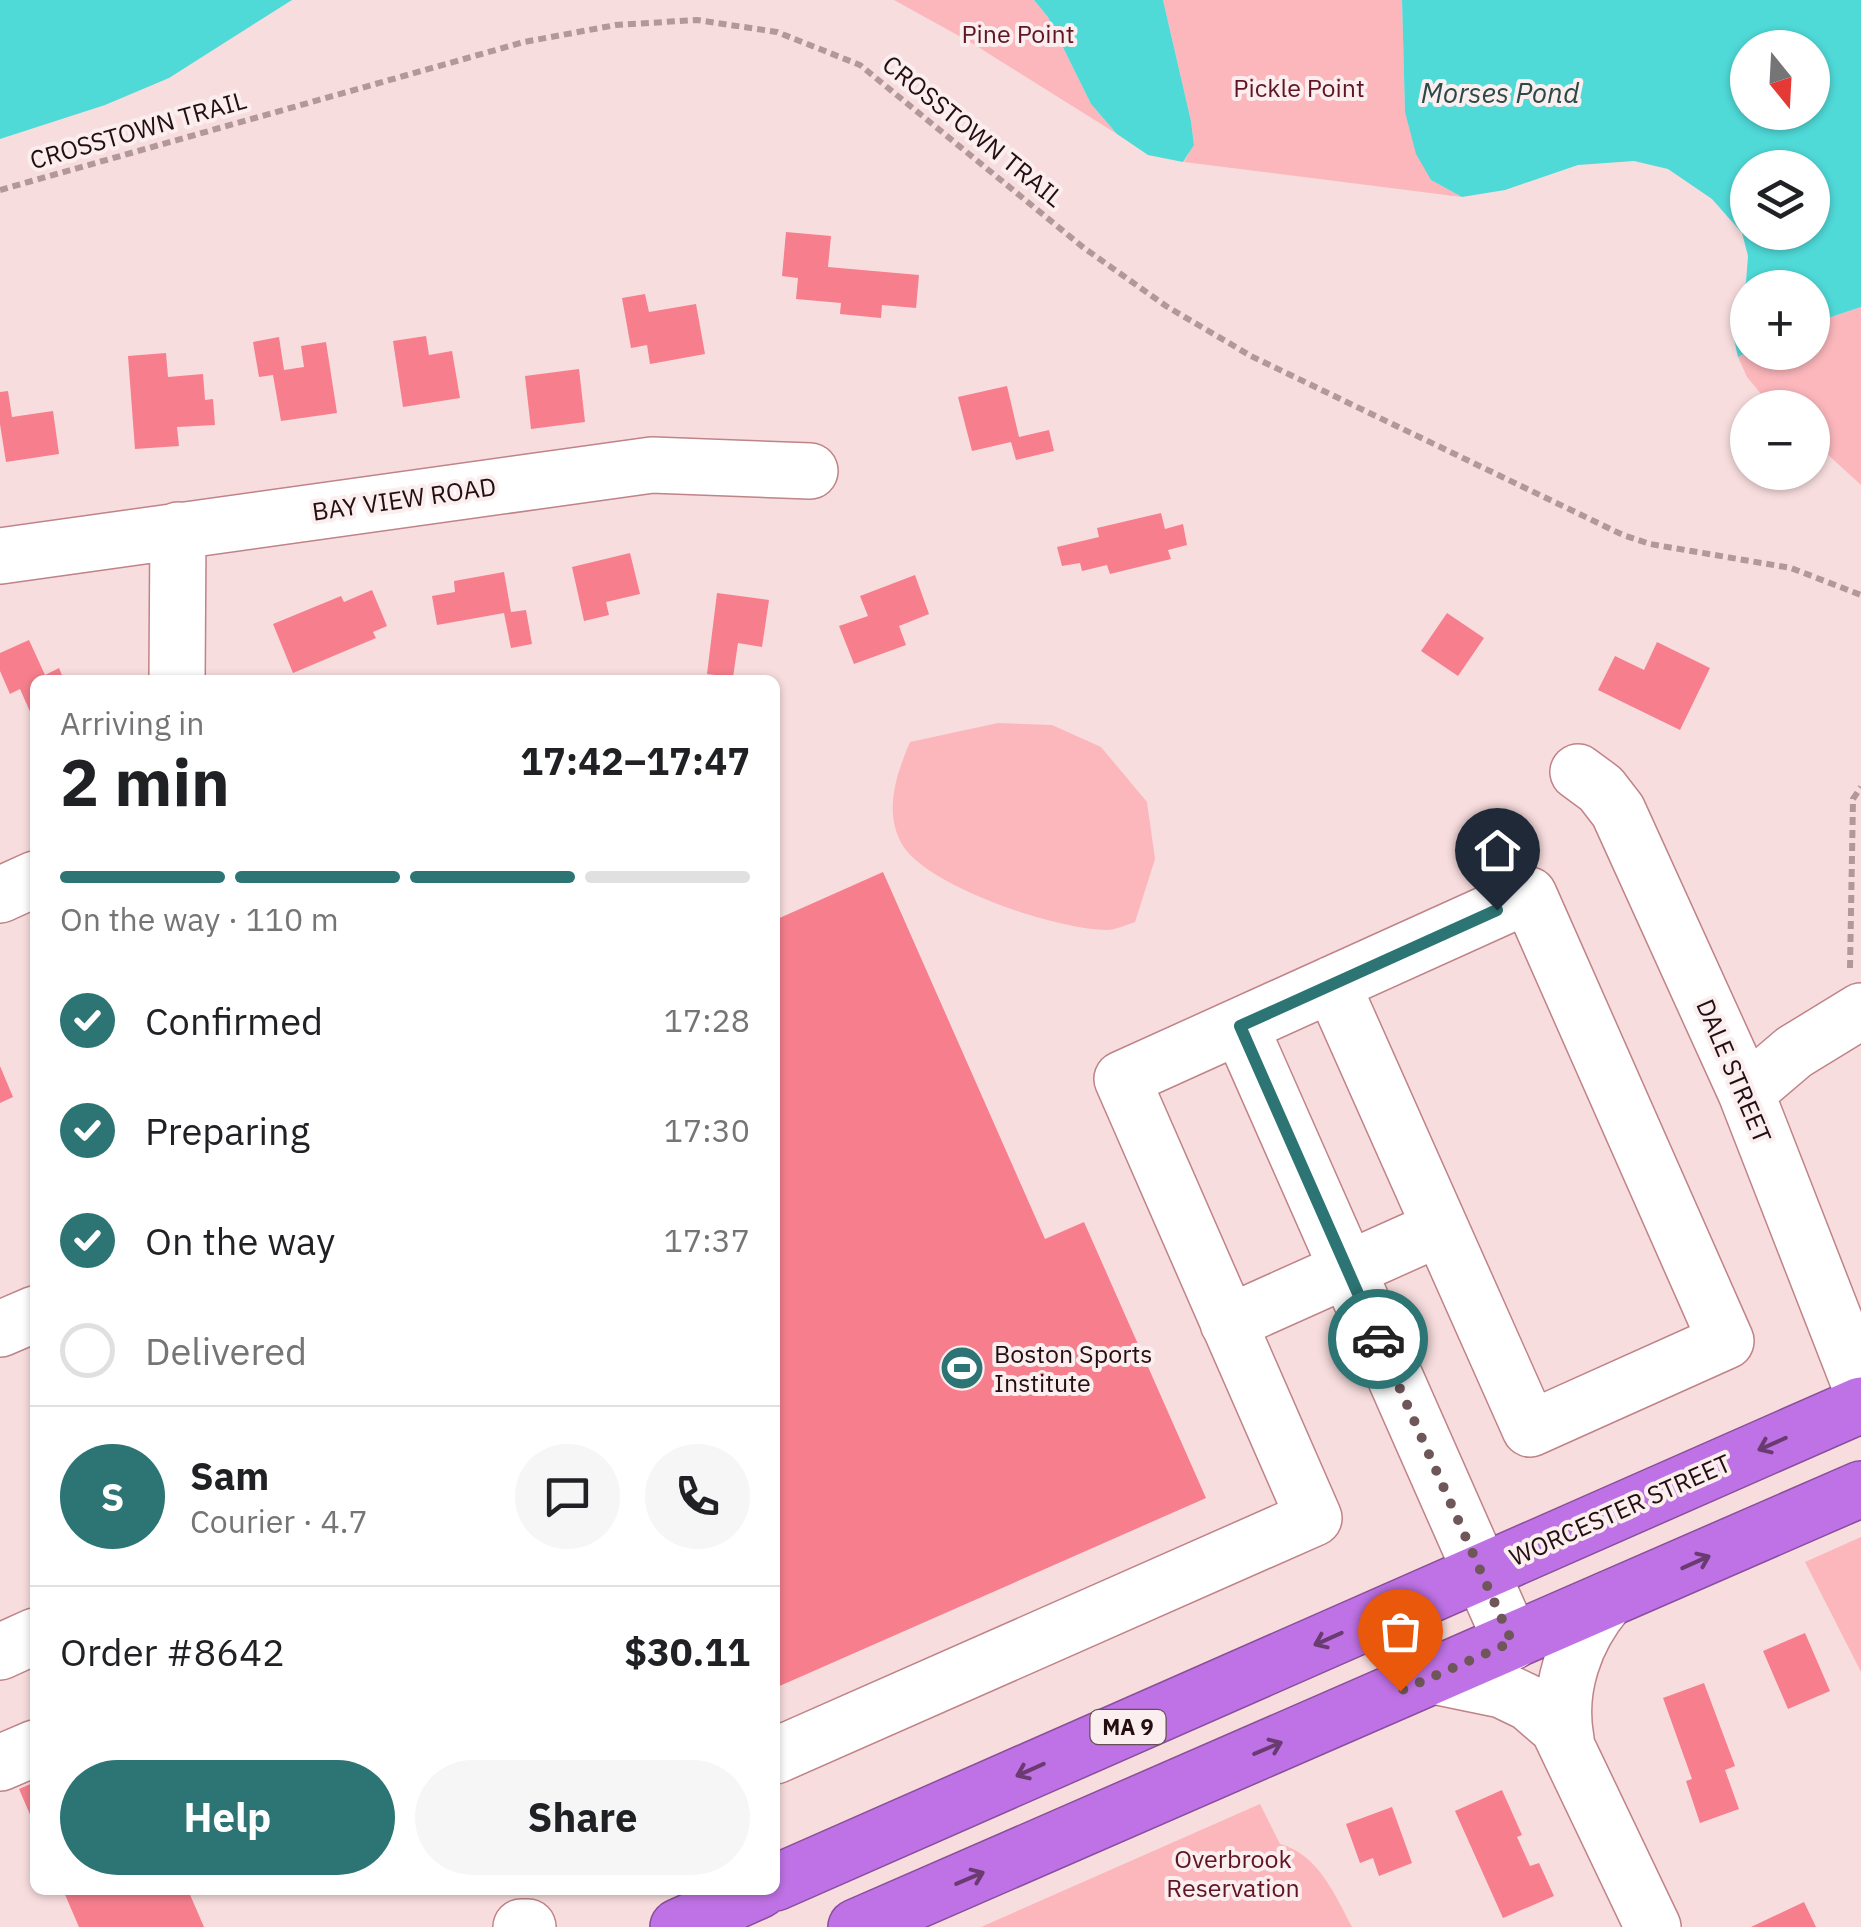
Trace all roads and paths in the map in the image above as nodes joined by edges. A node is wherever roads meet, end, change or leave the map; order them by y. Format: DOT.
graph roads {
  1 [pos="0,190"];
  2 [pos="810,472"];
  3 [pos="178,530"];
  4 [pos="0,556"];
  5 [pos="1861,596"];
  6 [pos="176,675"];
  7 [pos="1578,772"];
  8 [pos="30,881"];
  9 [pos="0,895"];
  10 [pos="1332,984"];
  11 [pos="1861,1011"];
  12 [pos="1240,1026"];
  13 [pos="1746,1093"];
  14 [pos="1440,1228"];
  15 [pos="1348,1270"];
  16 [pos="30,1316"];
  17 [pos="1228,1323"];
  18 [pos="0,1329"];
  19 [pos="1861,1388"];
  20 [pos="1861,1404"];
  21 [pos="1861,1489"];
  22 [pos="1481,1572"];
  23 [pos="1607,1600"];
  24 [pos="30,1638"];
  25 [pos="1512,1642"];
  26 [pos="0,1652"];
  27 [pos="1434,1676"];
  28 [pos="1566,1739"];
  29 [pos="30,1750"];
  30 [pos="780,1754"];
  31 [pos="0,1764"];
  32 [pos="780,1880"];
  33 [pos="746,1895"];
  34 [pos="678,1927"];
  35 [pos="856,1927"];
  36 [pos="1652,1927"];
  1 -- 5 [label="path, CROSSTOWN TRAIL"];
  2 -- 3 [label="street, BAY VIEW ROAD"];
  3 -- 4 [label="street, BAY VIEW ROAD"];
  3 -- 6 [label="street"];
  7 -- 13 [label="street, DALE STREET"];
  8 -- 9 [label="street"];
  10 -- 12 [label="street"];
  10 -- 14 [label="street"];
  10 -- 14 [label="street"];
  11 -- 13 [label="street"];
  12 -- 15 [label="street"];
  12 -- 17 [label="street"];
  13 -- 19 [label="street, DALE STREET"];
  14 -- 15 [label="street"];
  15 -- 17 [label="street"];
  15 -- 22 [label="street"];
  16 -- 18 [label="street"];
  17 -- 30 [label="street"];
  20 -- 22 [label="highway, WORCESTER STREET / MA 9, one-way"];
  23 -- 21 [label="highway, one-way"];
  22 -- 25 [label="street"];
  22 -- 32 [label="highway, WORCESTER STREET / MA 9, one-way"];
  23 -- 25 [label="highway"];
  23 -- 28 [label="street"];
  24 -- 26 [label="street"];
  25 -- 27 [label="highway"];
  27 -- 28 [label="street"];
  35 -- 27 [label="highway, one-way"];
  28 -- 36 [label="street"];
  29 -- 31 [label="street"];
  33 -- 34 [label="highway, WORCESTER STREET / MA 9"];
}
